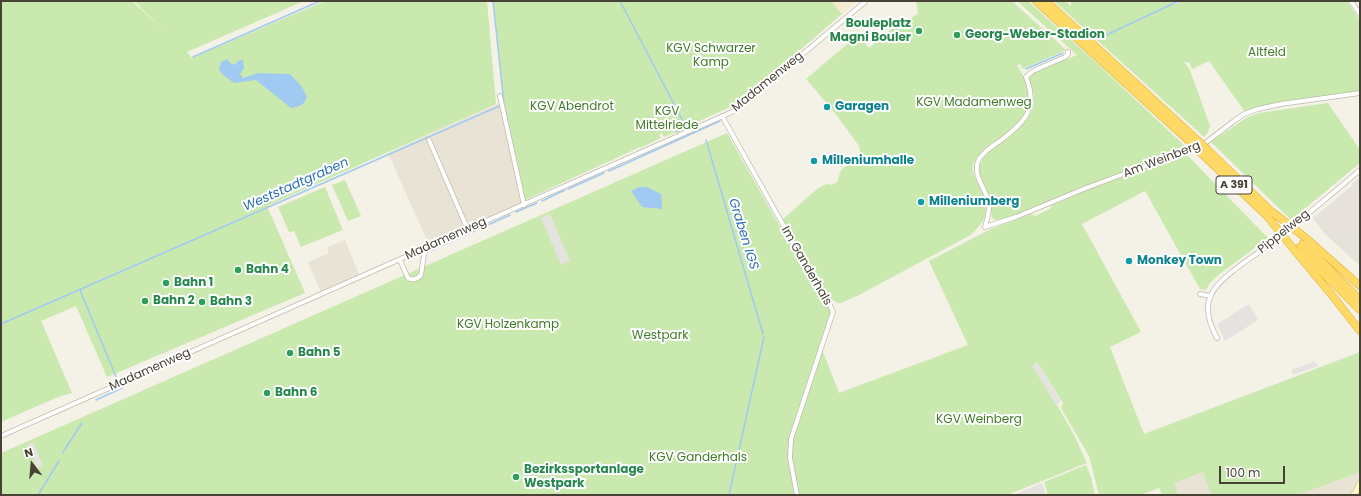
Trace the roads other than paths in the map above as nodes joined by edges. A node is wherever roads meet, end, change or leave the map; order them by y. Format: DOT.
graph roads {
  1 [pos="866,1"];
  2 [pos="1036,1"];
  3 [pos="1046,1"];
  4 [pos="1351,1"];
  5 [pos="1360,14"];
  6 [pos="1068,52"];
  7 [pos="1360,93"];
  8 [pos="500,96"];
  9 [pos="722,116"];
  10 [pos="429,140"];
  11 [pos="1192,140"];
  12 [pos="1360,170"];
  13 [pos="524,205"];
  14 [pos="1269,214"];
  15 [pos="468,230"];
  16 [pos="1301,245"];
  17 [pos="428,248"];
  18 [pos="400,260"];
  19 [pos="1360,286"];
  20 [pos="1200,294"];
  21 [pos="1210,296"];
  22 [pos="1360,300"];
  23 [pos="1360,310"];
  24 [pos="1360,331"];
  25 [pos="1216,338"];
  26 [pos="1,436"];
  27 [pos="1360,484"];
  28 [pos="797,495"];
  29 [pos="1354,495"];
  1 -- 9 [label="street, Madamenweg"];
  2 -- 11 [label="highway, A 391"];
  3 -- 11 [label="highway, A 391"];
  4 -- 5 [label="street"];
  6 -- 7 [label="street, Am Weinberg"];
  8 -- 13 [label="street"];
  9 -- 13 [label="street, Madamenweg"];
  9 -- 28 [label="street, Im Ganderhals"];
  10 -- 15 [label="street"];
  11 -- 14 [label="highway, A 391, bridge"];
  12 -- 21 [label="street, Pippelweg"];
  13 -- 15 [label="street, Madamenweg"];
  14 -- 16 [label="highway, bridge"];
  14 -- 16 [label="highway, A 391, bridge"];
  15 -- 17 [label="street, Madamenweg"];
  16 -- 19 [label="highway"];
  16 -- 22 [label="highway, A 391"];
  16 -- 23 [label="highway, A 391"];
  16 -- 24 [label="highway"];
  17 -- 18 [label="street, Madamenweg"];
  17 -- 18 [label="street"];
  18 -- 26 [label="street, Madamenweg"];
  20 -- 21 [label="street"];
  21 -- 25 [label="street"];
  27 -- 29 [label="main road"];
}
